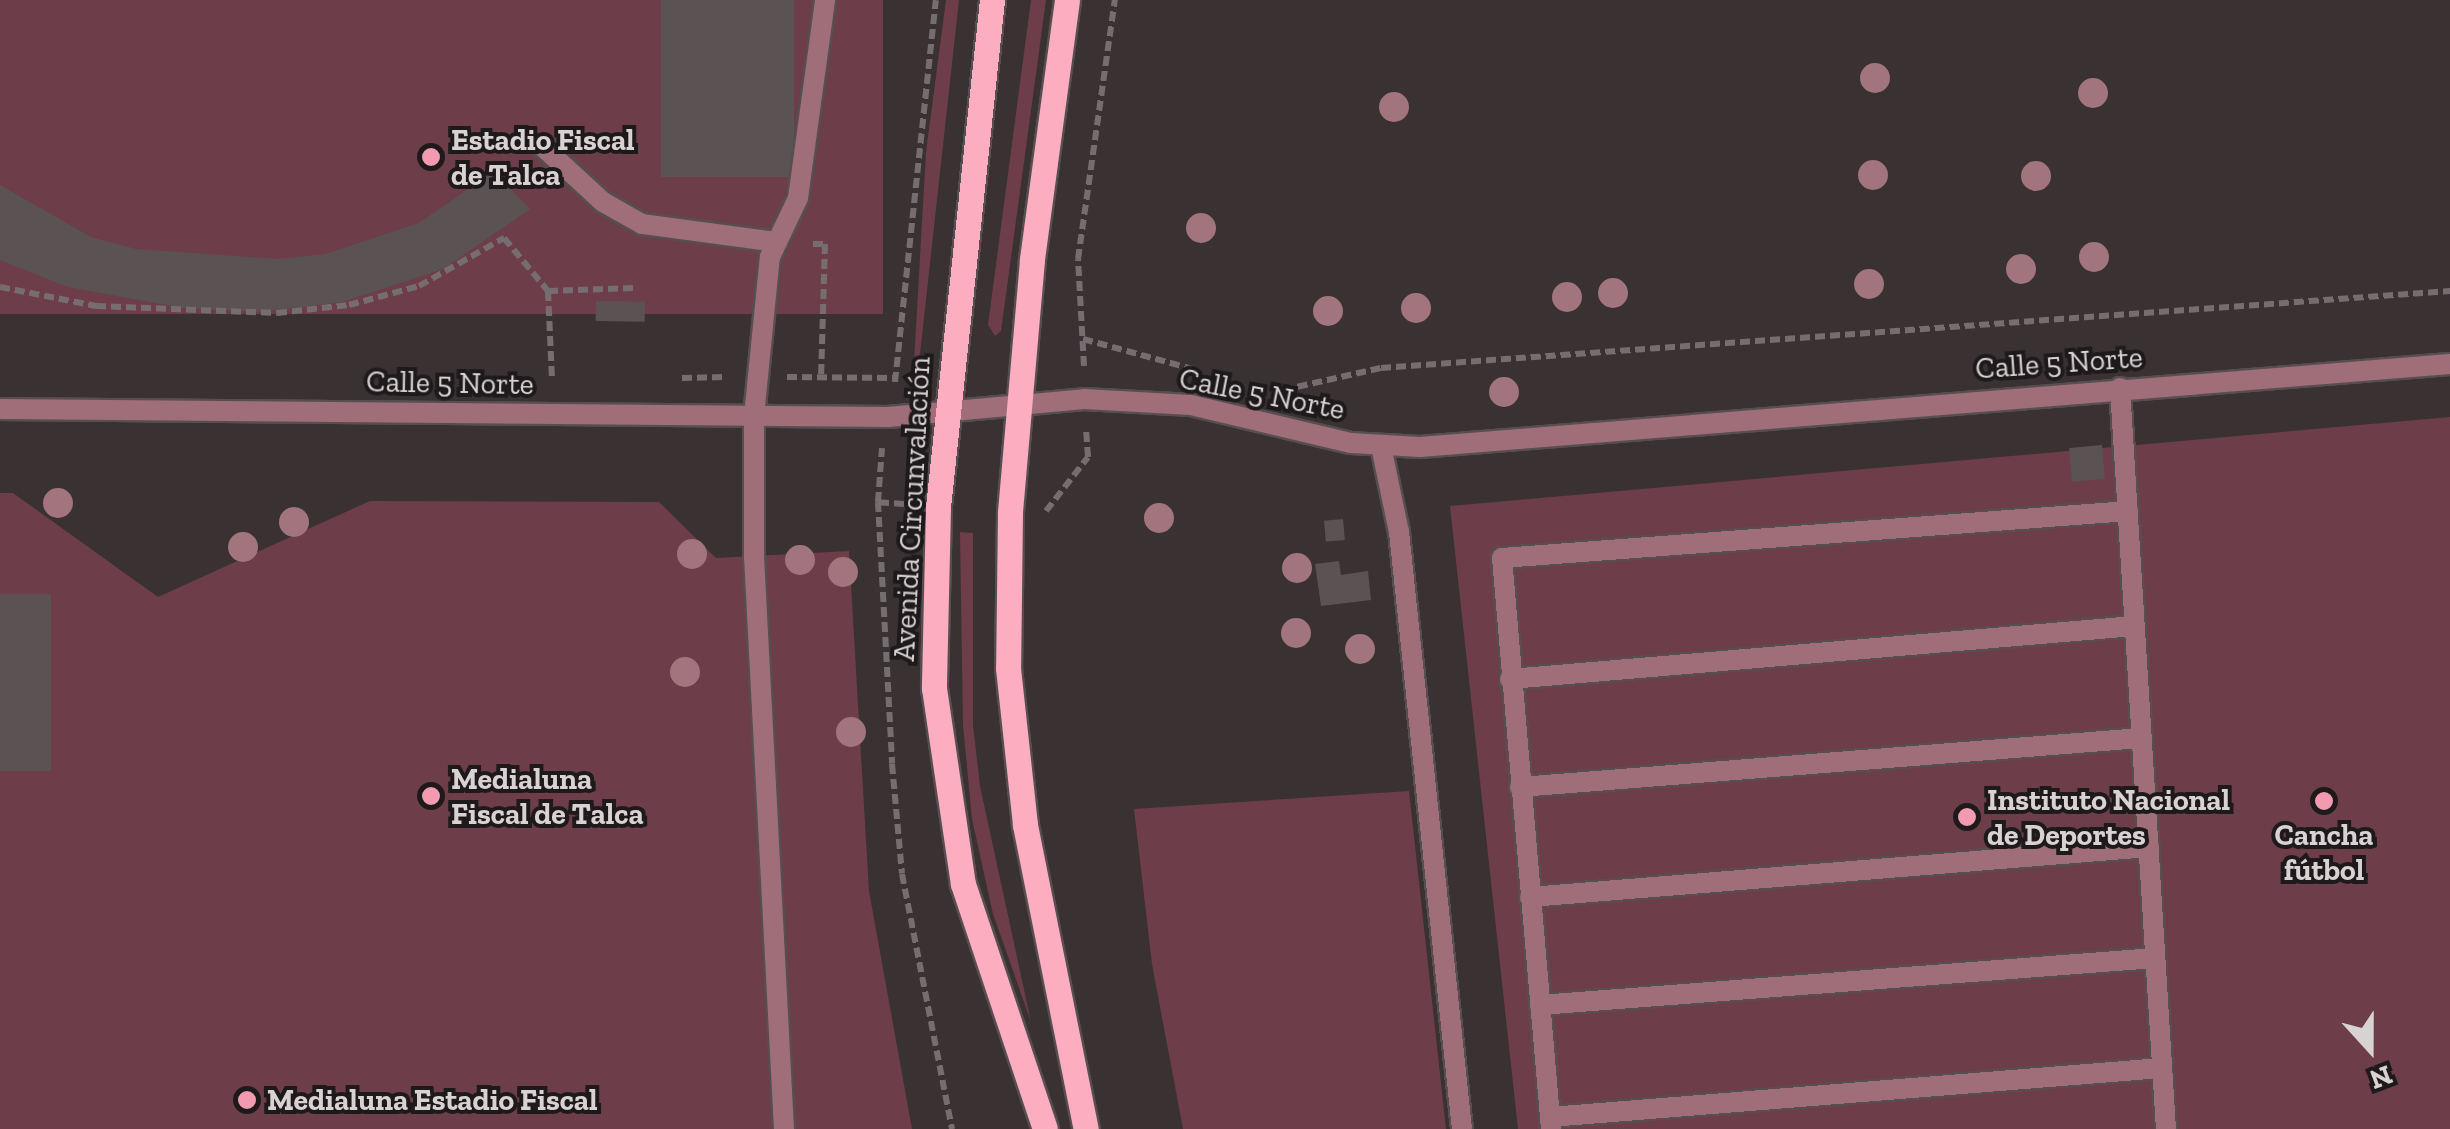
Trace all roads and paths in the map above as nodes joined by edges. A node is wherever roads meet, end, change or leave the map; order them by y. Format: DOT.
graph roads {
  1 [pos="825,0"];
  2 [pos="936,0"];
  3 [pos="992,0"];
  4 [pos="1068,0"];
  5 [pos="1114,0"];
  6 [pos="541,145"];
  7 [pos="776,242"];
  8 [pos="0,287"];
  9 [pos="634,288"];
  10 [pos="548,291"];
  11 [pos="2450,291"];
  12 [pos="1083,339"];
  13 [pos="2450,364"];
  14 [pos="1210,373"];
  15 [pos="822,377"];
  16 [pos="552,380"];
  17 [pos="2120,388"];
  18 [pos="1276,389"];
  19 [pos="1084,399"];
  20 [pos="1020,403"];
  21 [pos="0,409"];
  22 [pos="948,410"];
  23 [pos="754,416"];
  24 [pos="888,418"];
  25 [pos="1381,446"];
  26 [pos="878,502"];
  27 [pos="938,507"];
  28 [pos="2128,511"];
  29 [pos="1010,513"];
  30 [pos="2134,626"];
  31 [pos="1510,680"];
  32 [pos="2142,738"];
  33 [pos="1520,787"];
  34 [pos="2148,847"];
  35 [pos="1530,898"];
  36 [pos="2155,958"];
  37 [pos="1540,1005"];
  38 [pos="2162,1068"];
  39 [pos="1551,1123"];
  40 [pos="784,1129"];
  41 [pos="952,1129"];
  42 [pos="1045,1129"];
  43 [pos="1086,1129"];
  44 [pos="1462,1129"];
  45 [pos="2166,1129"];
  1 -- 7 [label="street"];
  2 -- 24 [label="path"];
  3 -- 22 [label="main road, Avenida Circunvalación"];
  4 -- 20 [label="main road"];
  5 -- 12 [label="path"];
  6 -- 7 [label="street"];
  7 -- 15 [label="path"];
  7 -- 23 [label="street"];
  8 -- 10 [label="path"];
  9 -- 10 [label="path"];
  10 -- 16 [label="path"];
  11 -- 18 [label="path"];
  12 -- 14 [label="path"];
  12 -- 19 [label="path"];
  13 -- 17 [label="street, Calle 5 Norte"];
  17 -- 25 [label="street, Calle 5 Norte"];
  17 -- 28 [label="street"];
  19 -- 20 [label="street, Calle 5 Norte"];
  19 -- 25 [label="street, Calle 5 Norte"];
  19 -- 29 [label="path"];
  20 -- 22 [label="street, Calle 5 Norte"];
  20 -- 29 [label="main road"];
  21 -- 23 [label="street, Calle 5 Norte"];
  22 -- 24 [label="street, Calle 5 Norte"];
  22 -- 27 [label="main road, Avenida Circunvalación"];
  23 -- 24 [label="street, Calle 5 Norte"];
  23 -- 40 [label="street"];
  24 -- 26 [label="path"];
  25 -- 44 [label="street"];
  26 -- 27 [label="path"];
  26 -- 41 [label="path"];
  27 -- 42 [label="main road, Avenida Circunvalación"];
  28 -- 30 [label="street"];
  28 -- 31 [label="street"];
  29 -- 43 [label="main road"];
  30 -- 31 [label="street"];
  30 -- 32 [label="street"];
  31 -- 33 [label="street"];
  32 -- 33 [label="street"];
  32 -- 34 [label="street"];
  33 -- 35 [label="street"];
  34 -- 35 [label="street"];
  34 -- 36 [label="street"];
  35 -- 37 [label="street"];
  36 -- 37 [label="street"];
  36 -- 38 [label="street"];
  37 -- 39 [label="street"];
  38 -- 39 [label="street"];
  38 -- 45 [label="street"];
}
